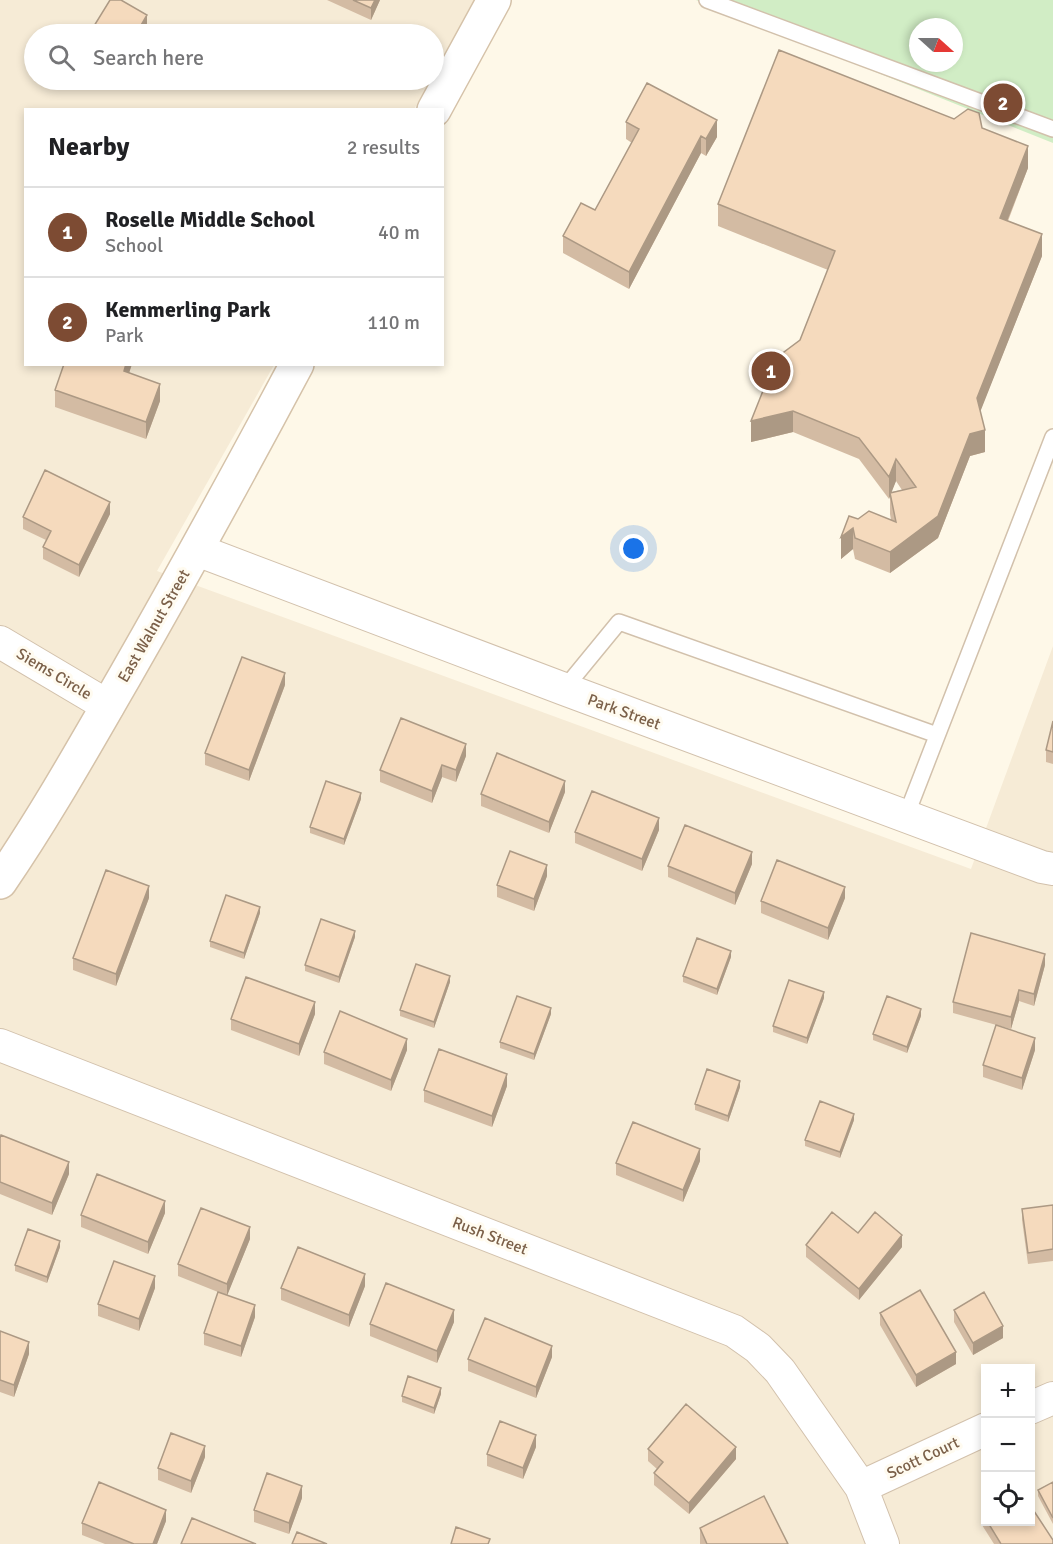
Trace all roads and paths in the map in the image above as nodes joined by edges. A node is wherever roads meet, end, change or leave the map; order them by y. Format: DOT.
graph roads {
  1 [pos="494,0"];
  2 [pos="707,0"];
  3 [pos="435,108"];
  4 [pos="1053,129"];
  5 [pos="296,366"];
  6 [pos="1053,437"];
  7 [pos="197,550"];
  8 [pos="0,642"];
  9 [pos="564,689"];
  10 [pos="108,706"];
  11 [pos="937,735"];
  12 [pos="906,816"];
  13 [pos="1053,869"];
  14 [pos="0,882"];
  15 [pos="0,1045"];
  16 [pos="1053,1398"];
  17 [pos="1035,1406"];
  18 [pos="981,1431"];
  19 [pos="861,1487"];
  20 [pos="883,1544"];
  1 -- 3 [label="street"];
  2 -- 4 [label="lane"];
  5 -- 7 [label="street, East Walnut Street"];
  6 -- 11 [label="lane"];
  7 -- 9 [label="street, Park Street"];
  7 -- 10 [label="street, East Walnut Street"];
  8 -- 10 [label="street, Siems Circle"];
  9 -- 11 [label="lane"];
  9 -- 12 [label="street, Park Street"];
  10 -- 14 [label="street, East Walnut Street"];
  11 -- 12 [label="lane"];
  12 -- 13 [label="street, Park Street"];
  15 -- 19 [label="street, Rush Street"];
  16 -- 17 [label="street"];
  18 -- 19 [label="street, Scott Court"];
  19 -- 20 [label="street, Rush Street"];
}
